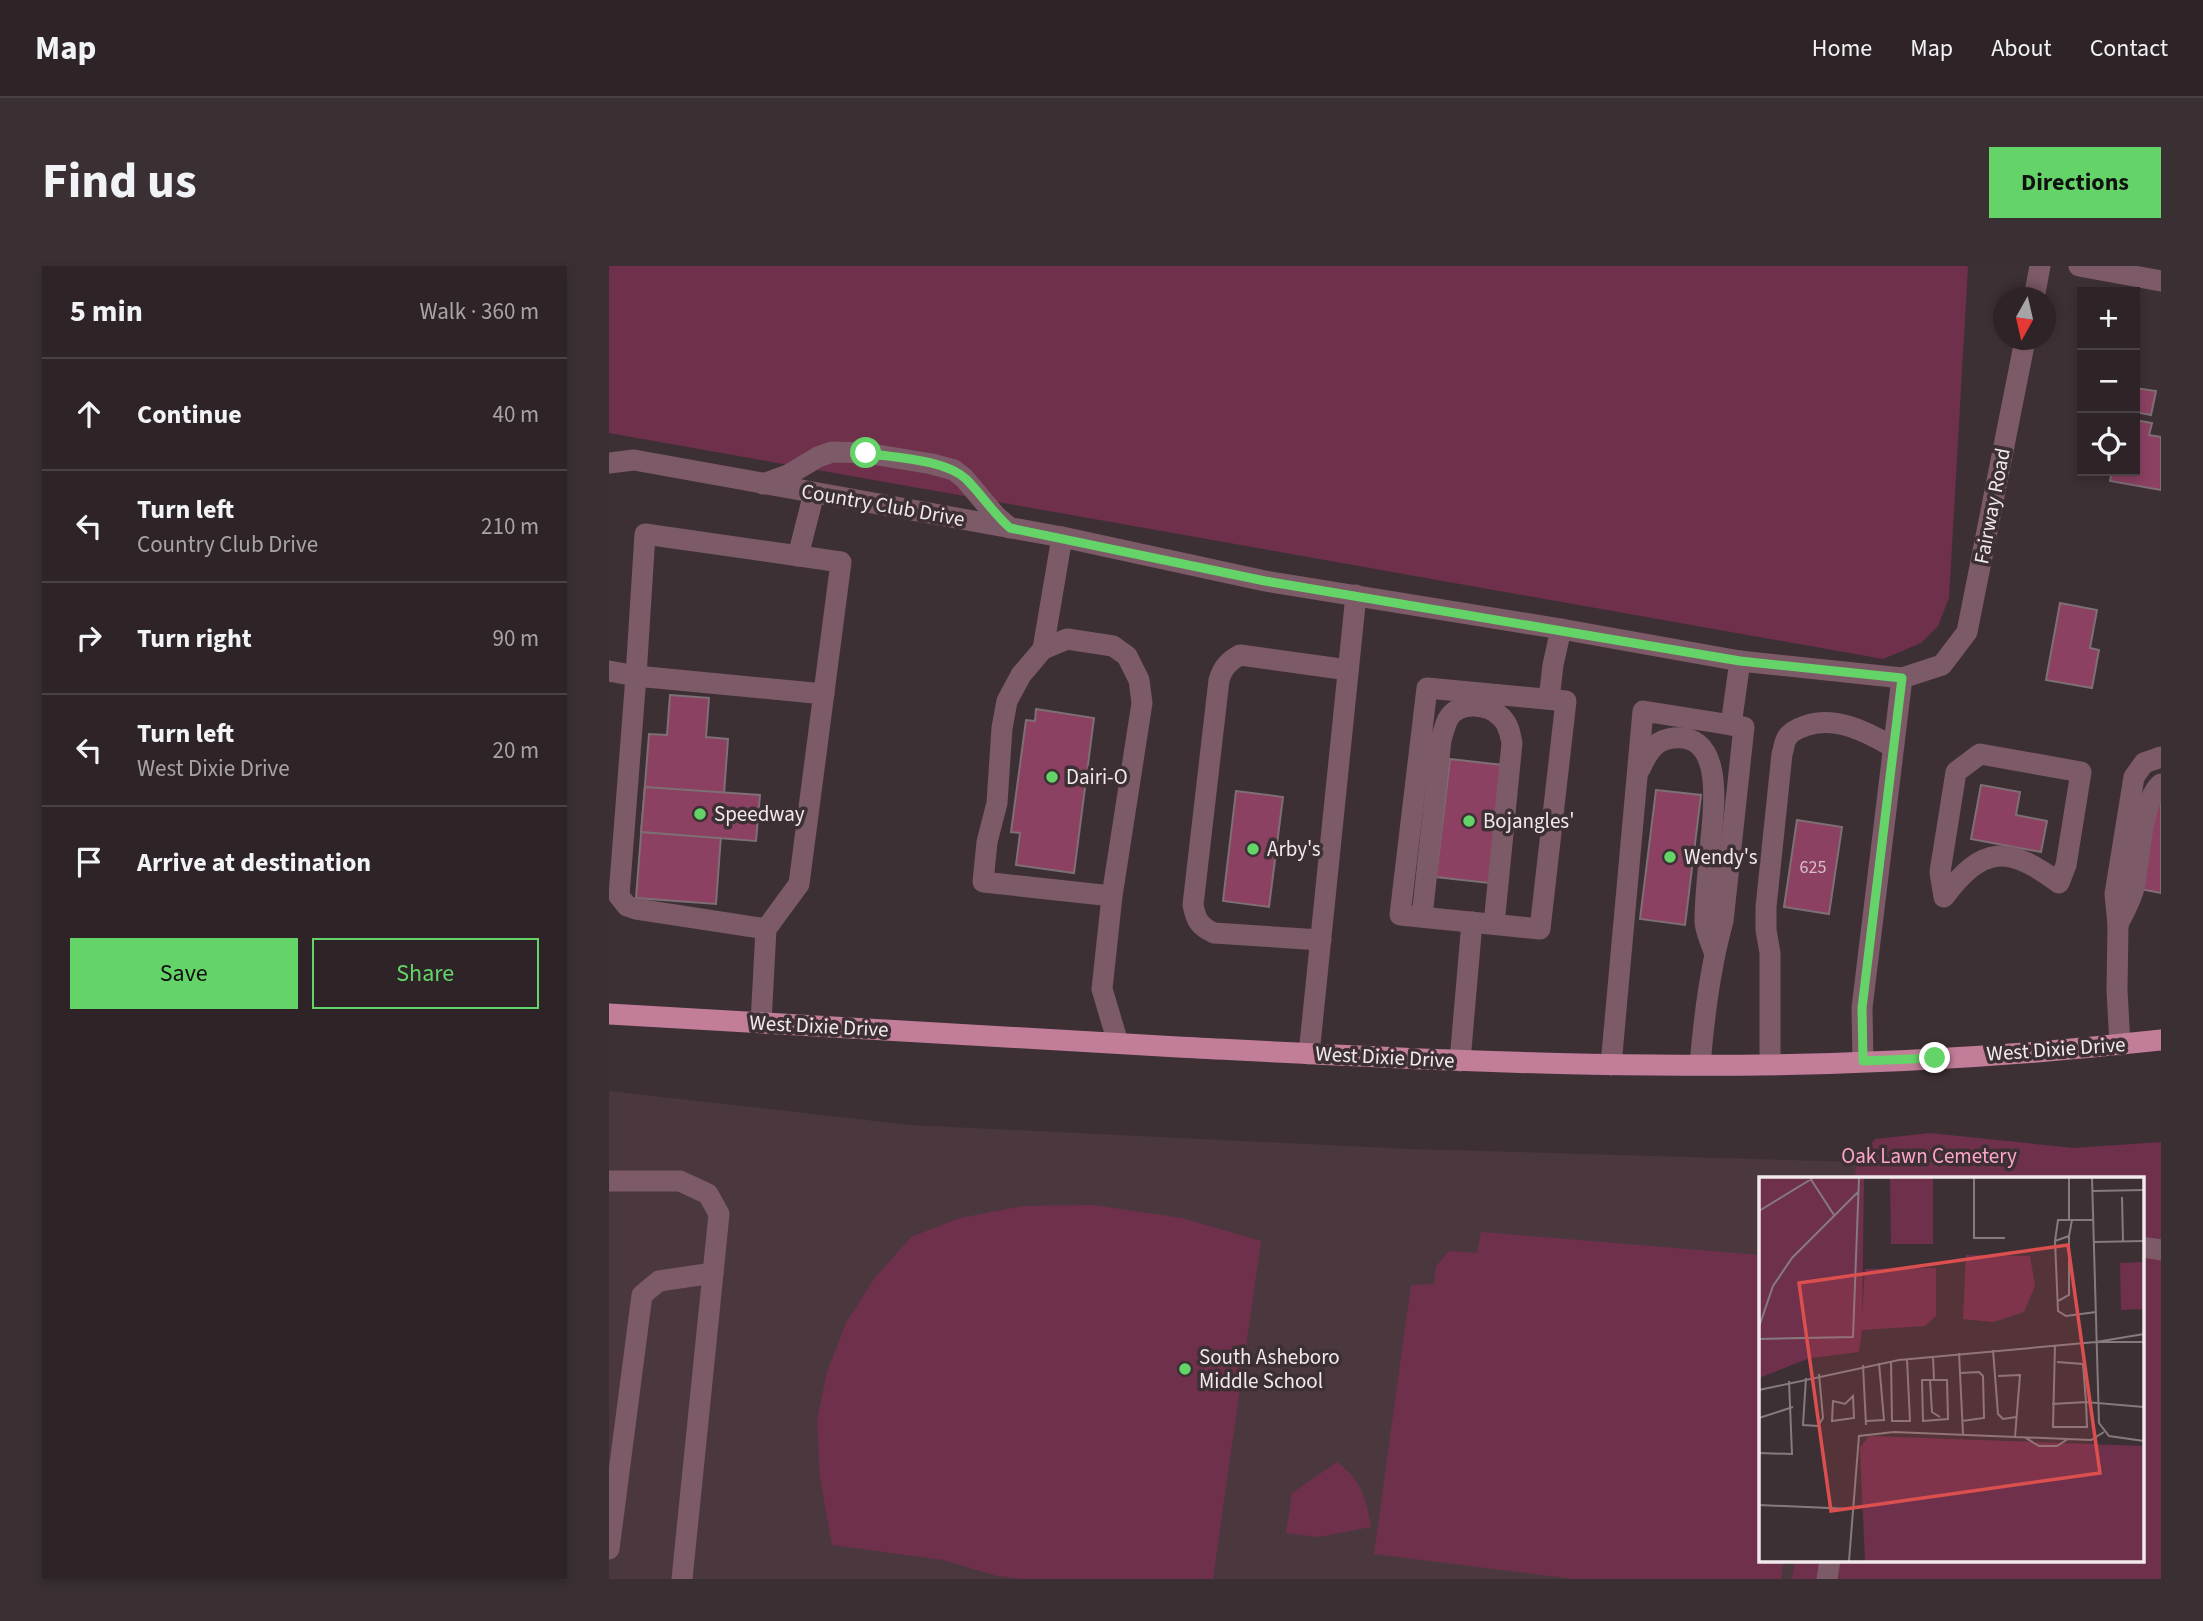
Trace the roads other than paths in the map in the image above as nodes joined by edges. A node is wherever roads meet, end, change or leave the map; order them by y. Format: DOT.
graph roads {
  1 [pos="2040,266"];
  2 [pos="2079,266"];
  3 [pos="2161,281"];
  4 [pos="2036,287"];
  5 [pos="2023,350"];
  6 [pos="609,463"];
  7 [pos="763,484"];
  8 [pos="814,493"];
  9 [pos="1010,528"];
  10 [pos="1062,537"];
  11 [pos="799,556"];
  12 [pos="1356,595"];
  13 [pos="1560,629"];
  14 [pos="1043,649"];
  15 [pos="1740,661"];
  16 [pos="1942,665"];
  17 [pos="1348,670"];
  18 [pos="609,671"];
  19 [pos="636,676"];
  20 [pos="1902,678"];
  21 [pos="824,694"];
  22 [pos="1549,699"];
  23 [pos="1731,725"];
  24 [pos="1893,747"];
  25 [pos="2161,757"];
  26 [pos="619,760"];
  27 [pos="1636,776"];
  28 [pos="2161,785"];
  29 [pos="615,859"];
  30 [pos="2059,883"];
  31 [pos="1112,896"];
  32 [pos="1422,917"];
  33 [pos="1472,922"];
  34 [pos="1494,924"];
  35 [pos="2118,925"];
  36 [pos="766,929"];
  37 [pos="1321,940"];
  38 [pos="1714,952"];
  39 [pos="609,1014"];
  40 [pos="761,1023"];
  41 [pos="2161,1040"];
  42 [pos="1118,1043"];
  43 [pos="2120,1045"];
  44 [pos="1309,1054"];
  45 [pos="1460,1061"];
  46 [pos="1863,1061"];
  47 [pos="1770,1063"];
  48 [pos="1611,1065"];
  49 [pos="1700,1066"];
  50 [pos="609,1181"];
  51 [pos="2143,1247"];
  52 [pos="2161,1250"];
  53 [pos="713,1273"];
  54 [pos="609,1549"];
  55 [pos="682,1579"];
  1 -- 4 [label="street"];
  2 -- 3 [label="street"];
  5 -- 16 [label="street, Fairway Road"];
  6 -- 7 [label="street, Country Club Drive"];
  7 -- 8 [label="street, Country Club Drive"];
  7 -- 9 [label="street"];
  8 -- 9 [label="street, Country Club Drive"];
  8 -- 11 [label="street"];
  9 -- 10 [label="street, Country Club Drive"];
  10 -- 12 [label="street, Country Club Drive"];
  10 -- 14 [label="street"];
  11 -- 19 [label="street"];
  11 -- 21 [label="street"];
  12 -- 13 [label="street, Country Club Drive"];
  12 -- 17 [label="street"];
  13 -- 15 [label="street, Country Club Drive"];
  13 -- 22 [label="street"];
  14 -- 31 [label="street"];
  14 -- 31 [label="street"];
  15 -- 20 [label="street, Country Club Drive"];
  15 -- 23 [label="street"];
  16 -- 20 [label="street, Country Club Drive"];
  17 -- 37 [label="street"];
  17 -- 37 [label="street"];
  18 -- 19 [label="street"];
  19 -- 21 [label="street"];
  19 -- 26 [label="street"];
  20 -- 24 [label="street"];
  21 -- 36 [label="street"];
  22 -- 32 [label="street"];
  22 -- 34 [label="street"];
  23 -- 27 [label="street"];
  23 -- 38 [label="street"];
  24 -- 46 [label="street"];
  24 -- 47 [label="street"];
  25 -- 35 [label="street"];
  26 -- 29 [label="street"];
  27 -- 38 [label="street"];
  27 -- 48 [label="street"];
  28 -- 35 [label="street"];
  29 -- 36 [label="street"];
  30 -- 30 [label="street"];
  31 -- 42 [label="street"];
  32 -- 33 [label="street"];
  32 -- 34 [label="street"];
  33 -- 34 [label="street"];
  33 -- 45 [label="street"];
  35 -- 43 [label="street"];
  36 -- 40 [label="street"];
  37 -- 44 [label="street"];
  38 -- 49 [label="street"];
  39 -- 40 [label="main road, West Dixie Drive"];
  40 -- 42 [label="main road, West Dixie Drive"];
  41 -- 43 [label="main road, West Dixie Drive"];
  42 -- 44 [label="main road, West Dixie Drive"];
  43 -- 46 [label="main road, West Dixie Drive"];
  44 -- 45 [label="main road, West Dixie Drive"];
  45 -- 48 [label="main road, West Dixie Drive"];
  46 -- 47 [label="main road, West Dixie Drive"];
  47 -- 49 [label="main road, West Dixie Drive"];
  48 -- 49 [label="main road, West Dixie Drive"];
  50 -- 53 [label="street"];
  51 -- 52 [label="street"];
  53 -- 54 [label="street"];
  53 -- 55 [label="street"];
}
